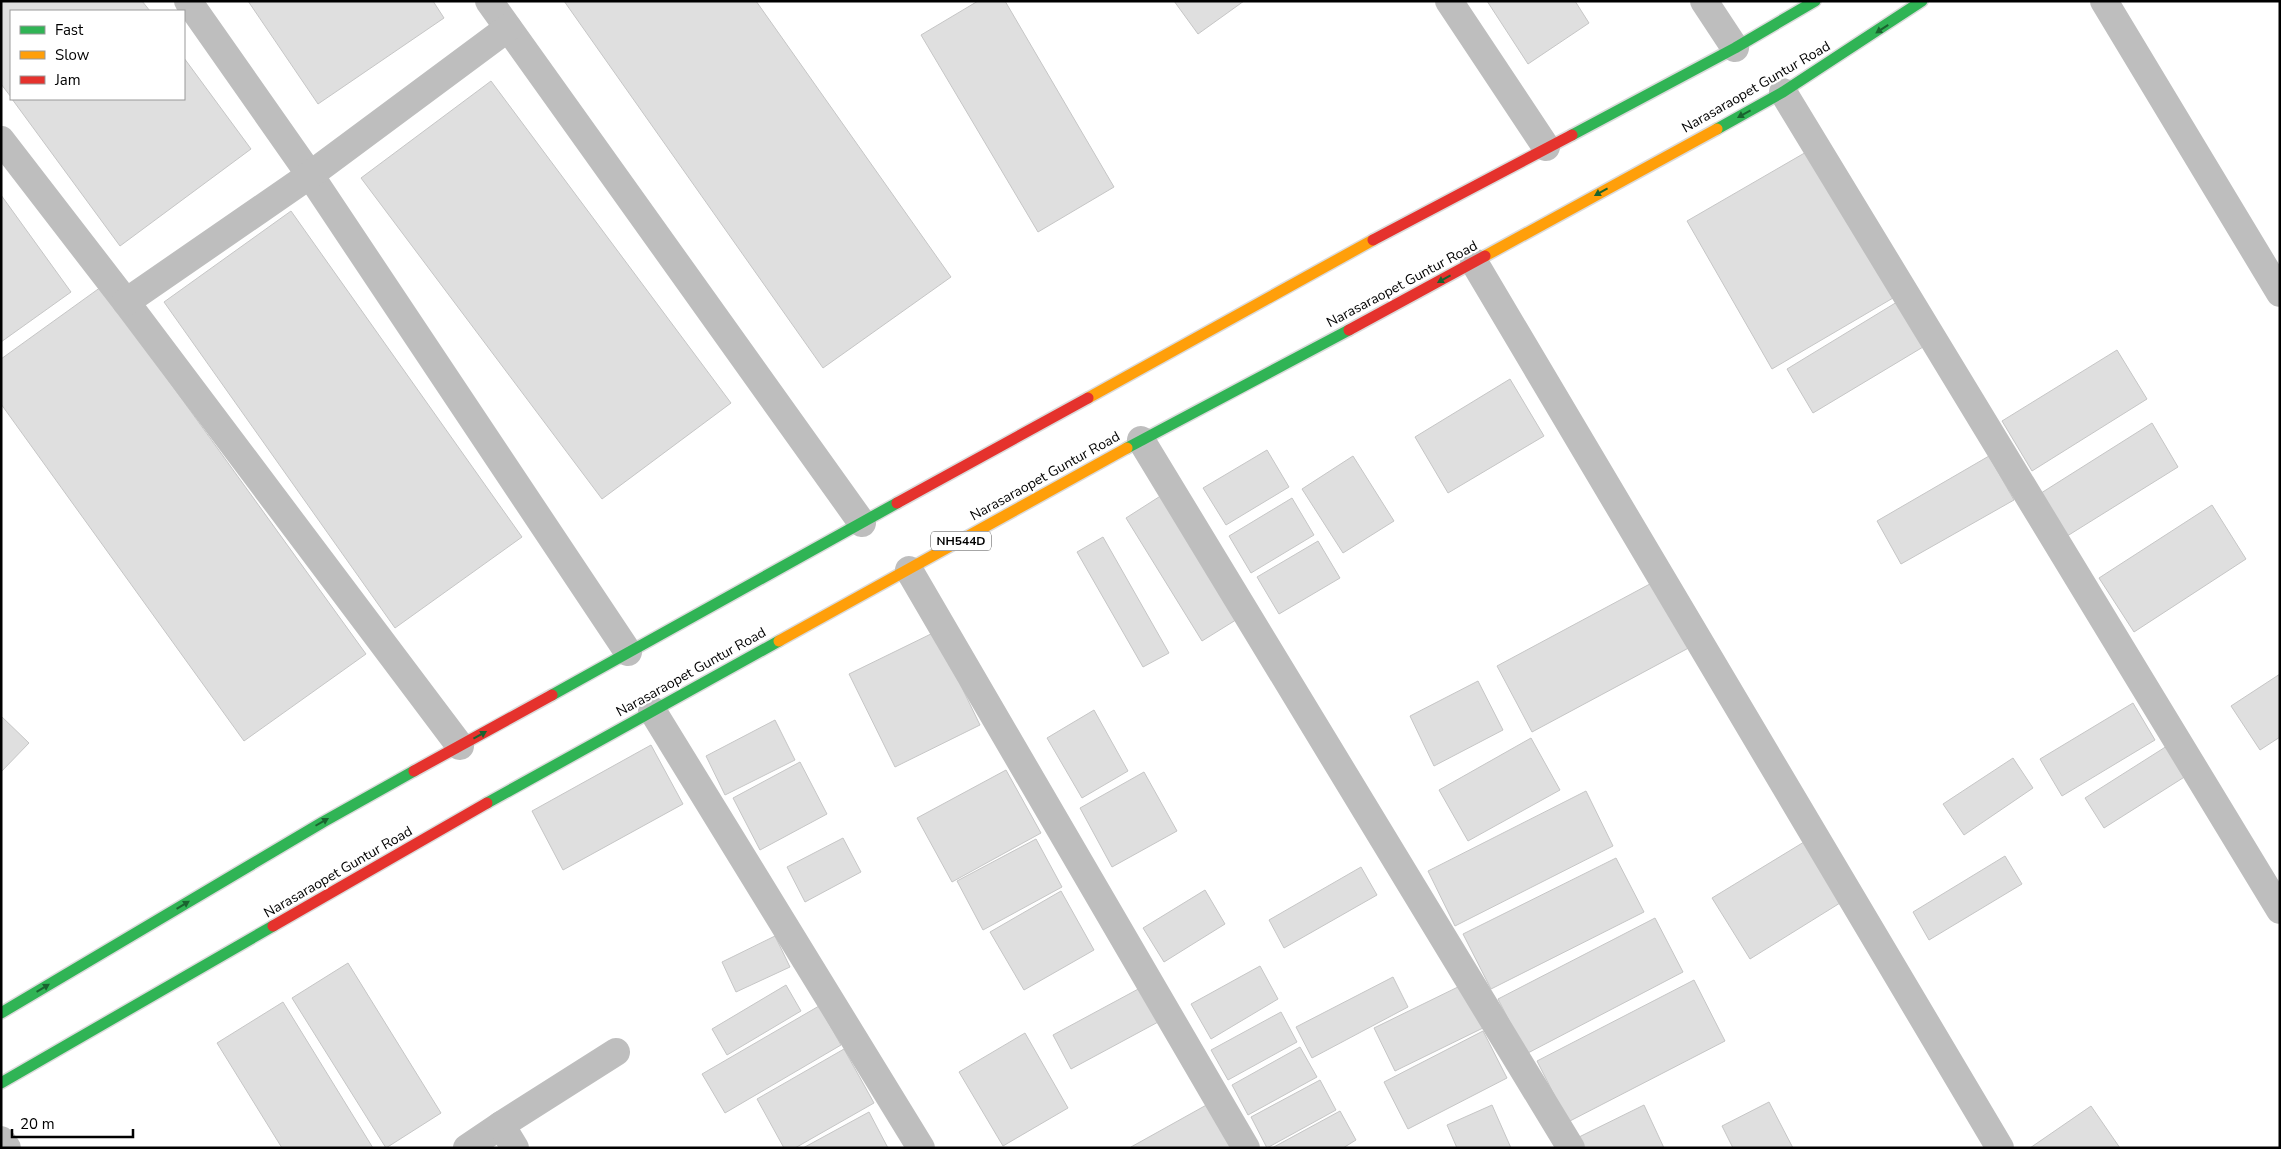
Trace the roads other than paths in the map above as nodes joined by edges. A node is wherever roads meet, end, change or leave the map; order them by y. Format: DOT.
graph roads {
  1 [pos="188,1"];
  2 [pos="489,1"];
  3 [pos="1448,1"];
  4 [pos="1704,1"];
  5 [pos="1815,1"];
  6 [pos="1922,1"];
  7 [pos="2104,1"];
  8 [pos="508,28"];
  9 [pos="1735,48"];
  10 [pos="1783,92"];
  11 [pos="1,140"];
  12 [pos="1546,147"];
  13 [pos="310,175"];
  14 [pos="1474,262"];
  15 [pos="2280,293"];
  16 [pos="126,302"];
  17 [pos="1141,440"];
  18 [pos="862,522"];
  19 [pos="908,570"];
  20 [pos="628,652"];
  21 [pos="652,710"];
  22 [pos="460,746"];
  23 [pos="2280,910"];
  24 [pos="1,1013"];
  25 [pos="616,1052"];
  26 [pos="1,1083"];
  27 [pos="501,1124"];
  28 [pos="1,1140"];
  29 [pos="7,1148"];
  30 [pos="467,1148"];
  31 [pos="515,1148"];
  32 [pos="921,1148"];
  33 [pos="1246,1148"];
  34 [pos="1571,1148"];
  35 [pos="2000,1148"];
  1 -- 13 [label="street"];
  2 -- 8 [label="street"];
  3 -- 12 [label="street"];
  4 -- 9 [label="street"];
  5 -- 9 [label="highway"];
  6 -- 10 [label="highway, Narasaraopet Guntur Road / NH544D, one-way"];
  7 -- 15 [label="street"];
  8 -- 13 [label="street"];
  8 -- 18 [label="street"];
  9 -- 12 [label="highway"];
  10 -- 14 [label="highway, Narasaraopet Guntur Road / NH544D, one-way"];
  10 -- 23 [label="street"];
  11 -- 16 [label="street"];
  12 -- 18 [label="highway"];
  13 -- 16 [label="street"];
  13 -- 20 [label="street"];
  14 -- 17 [label="highway, Narasaraopet Guntur Road / NH544D, one-way"];
  14 -- 35 [label="street"];
  16 -- 22 [label="street"];
  17 -- 19 [label="highway, Narasaraopet Guntur Road / NH544D"];
  17 -- 34 [label="street"];
  18 -- 20 [label="highway"];
  19 -- 21 [label="highway, Narasaraopet Guntur Road / NH544D"];
  19 -- 33 [label="street"];
  22 -- 20 [label="highway, one-way"];
  21 -- 26 [label="highway, Narasaraopet Guntur Road / NH544D"];
  21 -- 32 [label="street"];
  24 -- 22 [label="highway, one-way"];
  25 -- 27 [label="street"];
  27 -- 30 [label="street"];
  27 -- 31 [label="street"];
  28 -- 29 [label="street"];
}
